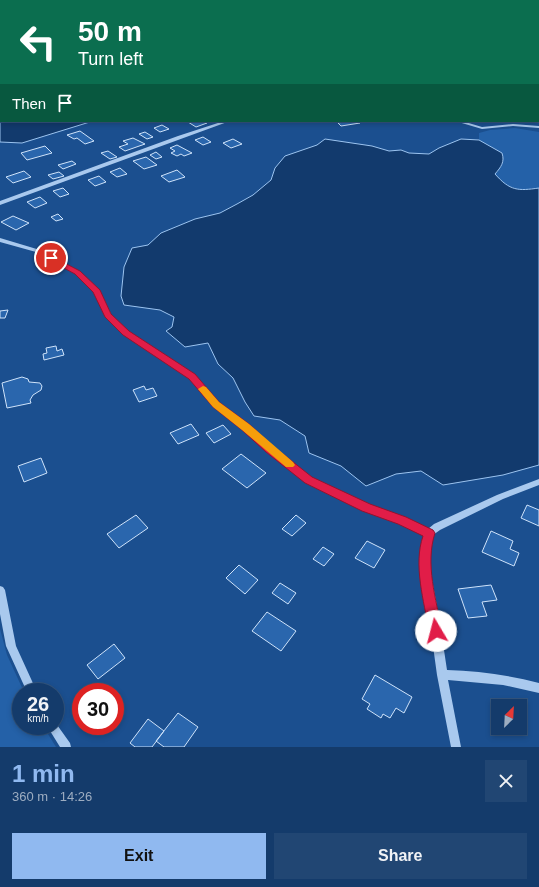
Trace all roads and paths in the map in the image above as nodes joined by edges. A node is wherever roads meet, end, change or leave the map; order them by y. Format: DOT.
graph roads {
  1 [pos="225,122"];
  2 [pos="461,122"];
  3 [pos="539,127"];
  4 [pos="0,203"];
  5 [pos="0,240"];
  6 [pos="539,482"];
  7 [pos="429,533"];
  8 [pos="0,590"];
  9 [pos="442,675"];
  10 [pos="28,683"];
  11 [pos="539,688"];
  12 [pos="58,735"];
  13 [pos="66,747"];
  14 [pos="456,747"];
  1 -- 4 [label="street"];
  2 -- 3 [label="street"];
  5 -- 7 [label="street"];
  6 -- 7 [label="street"];
  7 -- 9 [label="street"];
  8 -- 10 [label="street"];
  9 -- 11 [label="street"];
  9 -- 14 [label="street"];
  12 -- 13 [label="street"];
}
